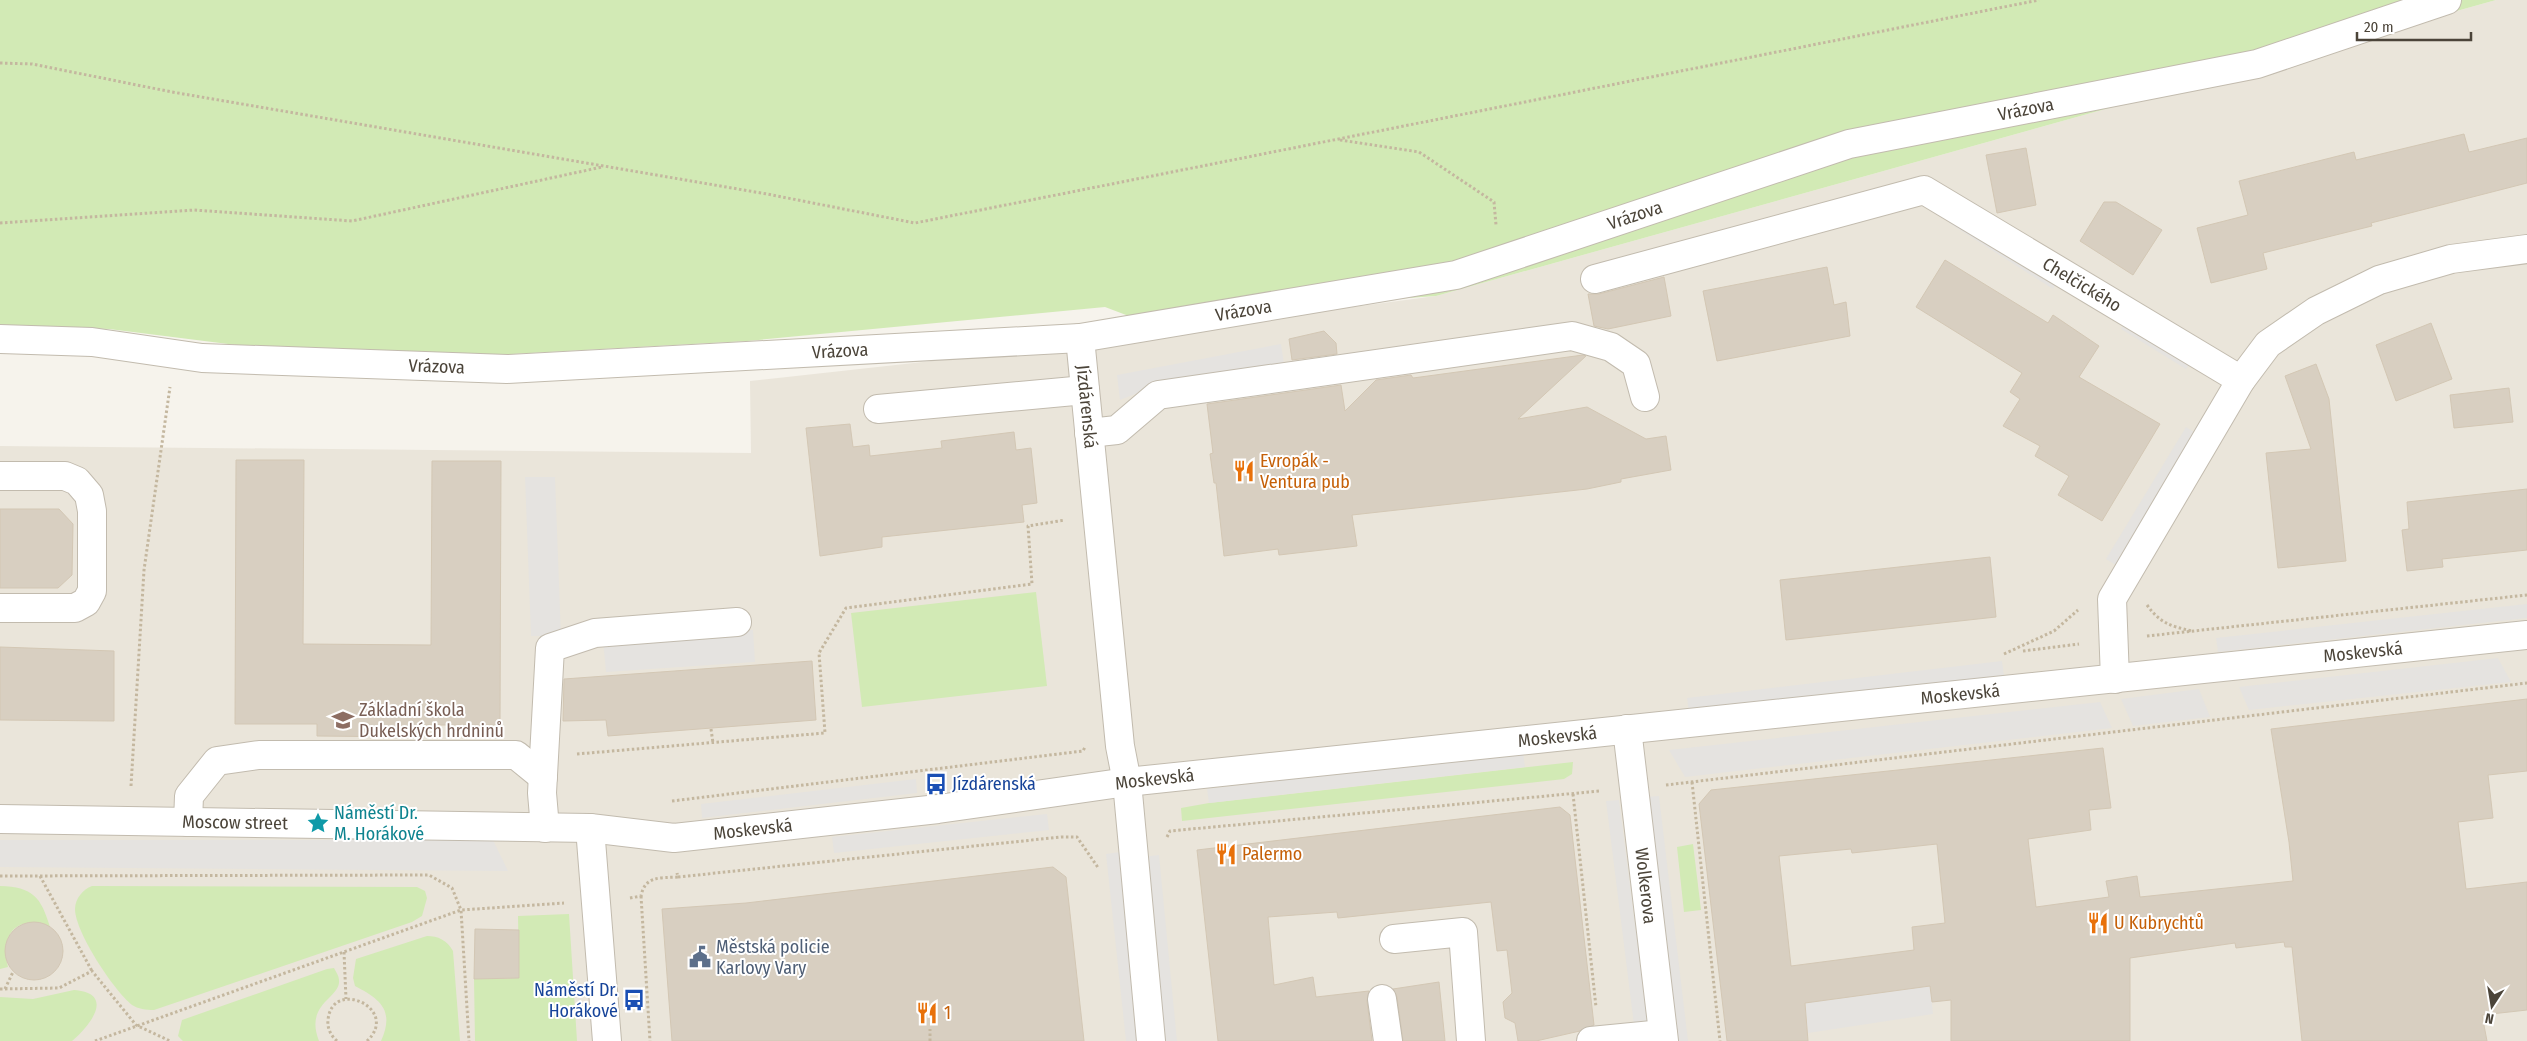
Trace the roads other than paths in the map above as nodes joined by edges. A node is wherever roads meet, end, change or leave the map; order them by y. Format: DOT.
graph roads {
  1 [pos="2447,0"];
  2 [pos="2527,249"];
  3 [pos="1595,279"];
  4 [pos="1080,338"];
  5 [pos="0,339"];
  6 [pos="2241,380"];
  7 [pos="1085,390"];
  8 [pos="1645,397"];
  9 [pos="878,409"];
  10 [pos="1089,433"];
  11 [pos="0,476"];
  12 [pos="0,608"];
  13 [pos="737,622"];
  14 [pos="2527,635"];
  15 [pos="2115,679"];
  16 [pos="1627,729"];
  17 [pos="544,766"];
  18 [pos="1127,782"];
  19 [pos="0,819"];
  20 [pos="188,822"];
  21 [pos="545,828"];
  22 [pos="590,828"];
  23 [pos="1394,939"];
  24 [pos="1382,999"];
  25 [pos="1664,1038"];
  26 [pos="1596,1040"];
  27 [pos="607,1041"];
  28 [pos="1151,1041"];
  29 [pos="1388,1041"];
  30 [pos="1471,1041"];
  1 -- 4 [label="street, Vrázova"];
  2 -- 6 [label="street"];
  3 -- 6 [label="street, Chelčického"];
  4 -- 5 [label="street, Vrázova"];
  4 -- 7 [label="street, Jízdárenská"];
  6 -- 15 [label="street"];
  7 -- 9 [label="street"];
  7 -- 10 [label="street, Jízdárenská"];
  8 -- 10 [label="street"];
  10 -- 18 [label="street, Jízdárenská"];
  11 -- 12 [label="street"];
  13 -- 17 [label="street"];
  14 -- 15 [label="street, Moskevská"];
  15 -- 16 [label="street, Moskevská"];
  16 -- 18 [label="street, Moskevská"];
  16 -- 25 [label="street, Wolkerova"];
  17 -- 20 [label="street"];
  17 -- 21 [label="street"];
  18 -- 22 [label="street, Moskevská"];
  18 -- 28 [label="street, Jízdárenská"];
  19 -- 20 [label="street, Moscow street"];
  20 -- 21 [label="street, Moscow street"];
  21 -- 22 [label="street, Moscow street"];
  22 -- 27 [label="street"];
  23 -- 30 [label="street"];
  24 -- 29 [label="street"];
  25 -- 26 [label="street"];
}
